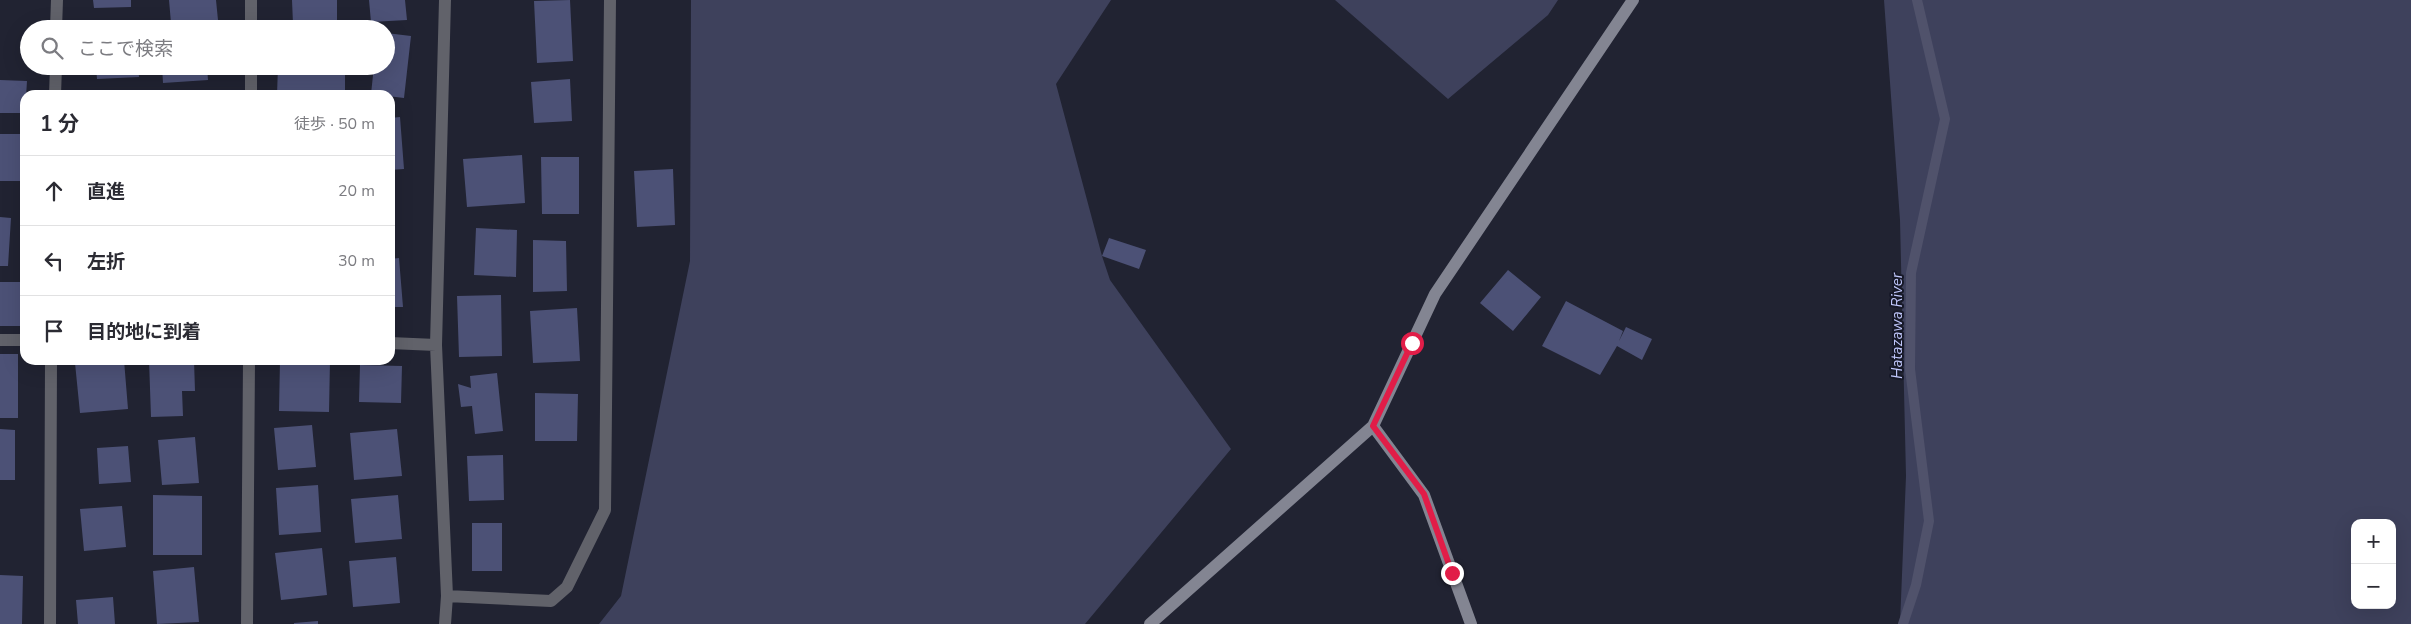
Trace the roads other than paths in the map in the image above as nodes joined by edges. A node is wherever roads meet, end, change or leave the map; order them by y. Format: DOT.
graph roads {
  1 [pos="57,0"];
  2 [pos="251,0"];
  3 [pos="445,0"];
  4 [pos="610,0"];
  5 [pos="1633,0"];
  6 [pos="56,20"];
  7 [pos="251,20"];
  8 [pos="56,75"];
  9 [pos="251,75"];
  10 [pos="55,90"];
  11 [pos="251,90"];
  12 [pos="0,340"];
  13 [pos="20,340"];
  14 [pos="395,343"];
  15 [pos="436,345"];
  16 [pos="51,365"];
  17 [pos="249,365"];
  18 [pos="1373,426"];
  19 [pos="447,596"];
  20 [pos="50,624"];
  21 [pos="247,624"];
  22 [pos="445,624"];
  23 [pos="1150,624"];
  24 [pos="1471,624"];
  1 -- 6 [label="street"];
  2 -- 7 [label="street"];
  3 -- 15 [label="street"];
  4 -- 19 [label="street"];
  5 -- 18 [label="street"];
  8 -- 10 [label="street"];
  9 -- 11 [label="street"];
  12 -- 13 [label="street"];
  14 -- 15 [label="street"];
  15 -- 19 [label="street"];
  16 -- 20 [label="street"];
  17 -- 21 [label="street"];
  18 -- 23 [label="street"];
  18 -- 24 [label="street"];
  19 -- 22 [label="street"];
}
